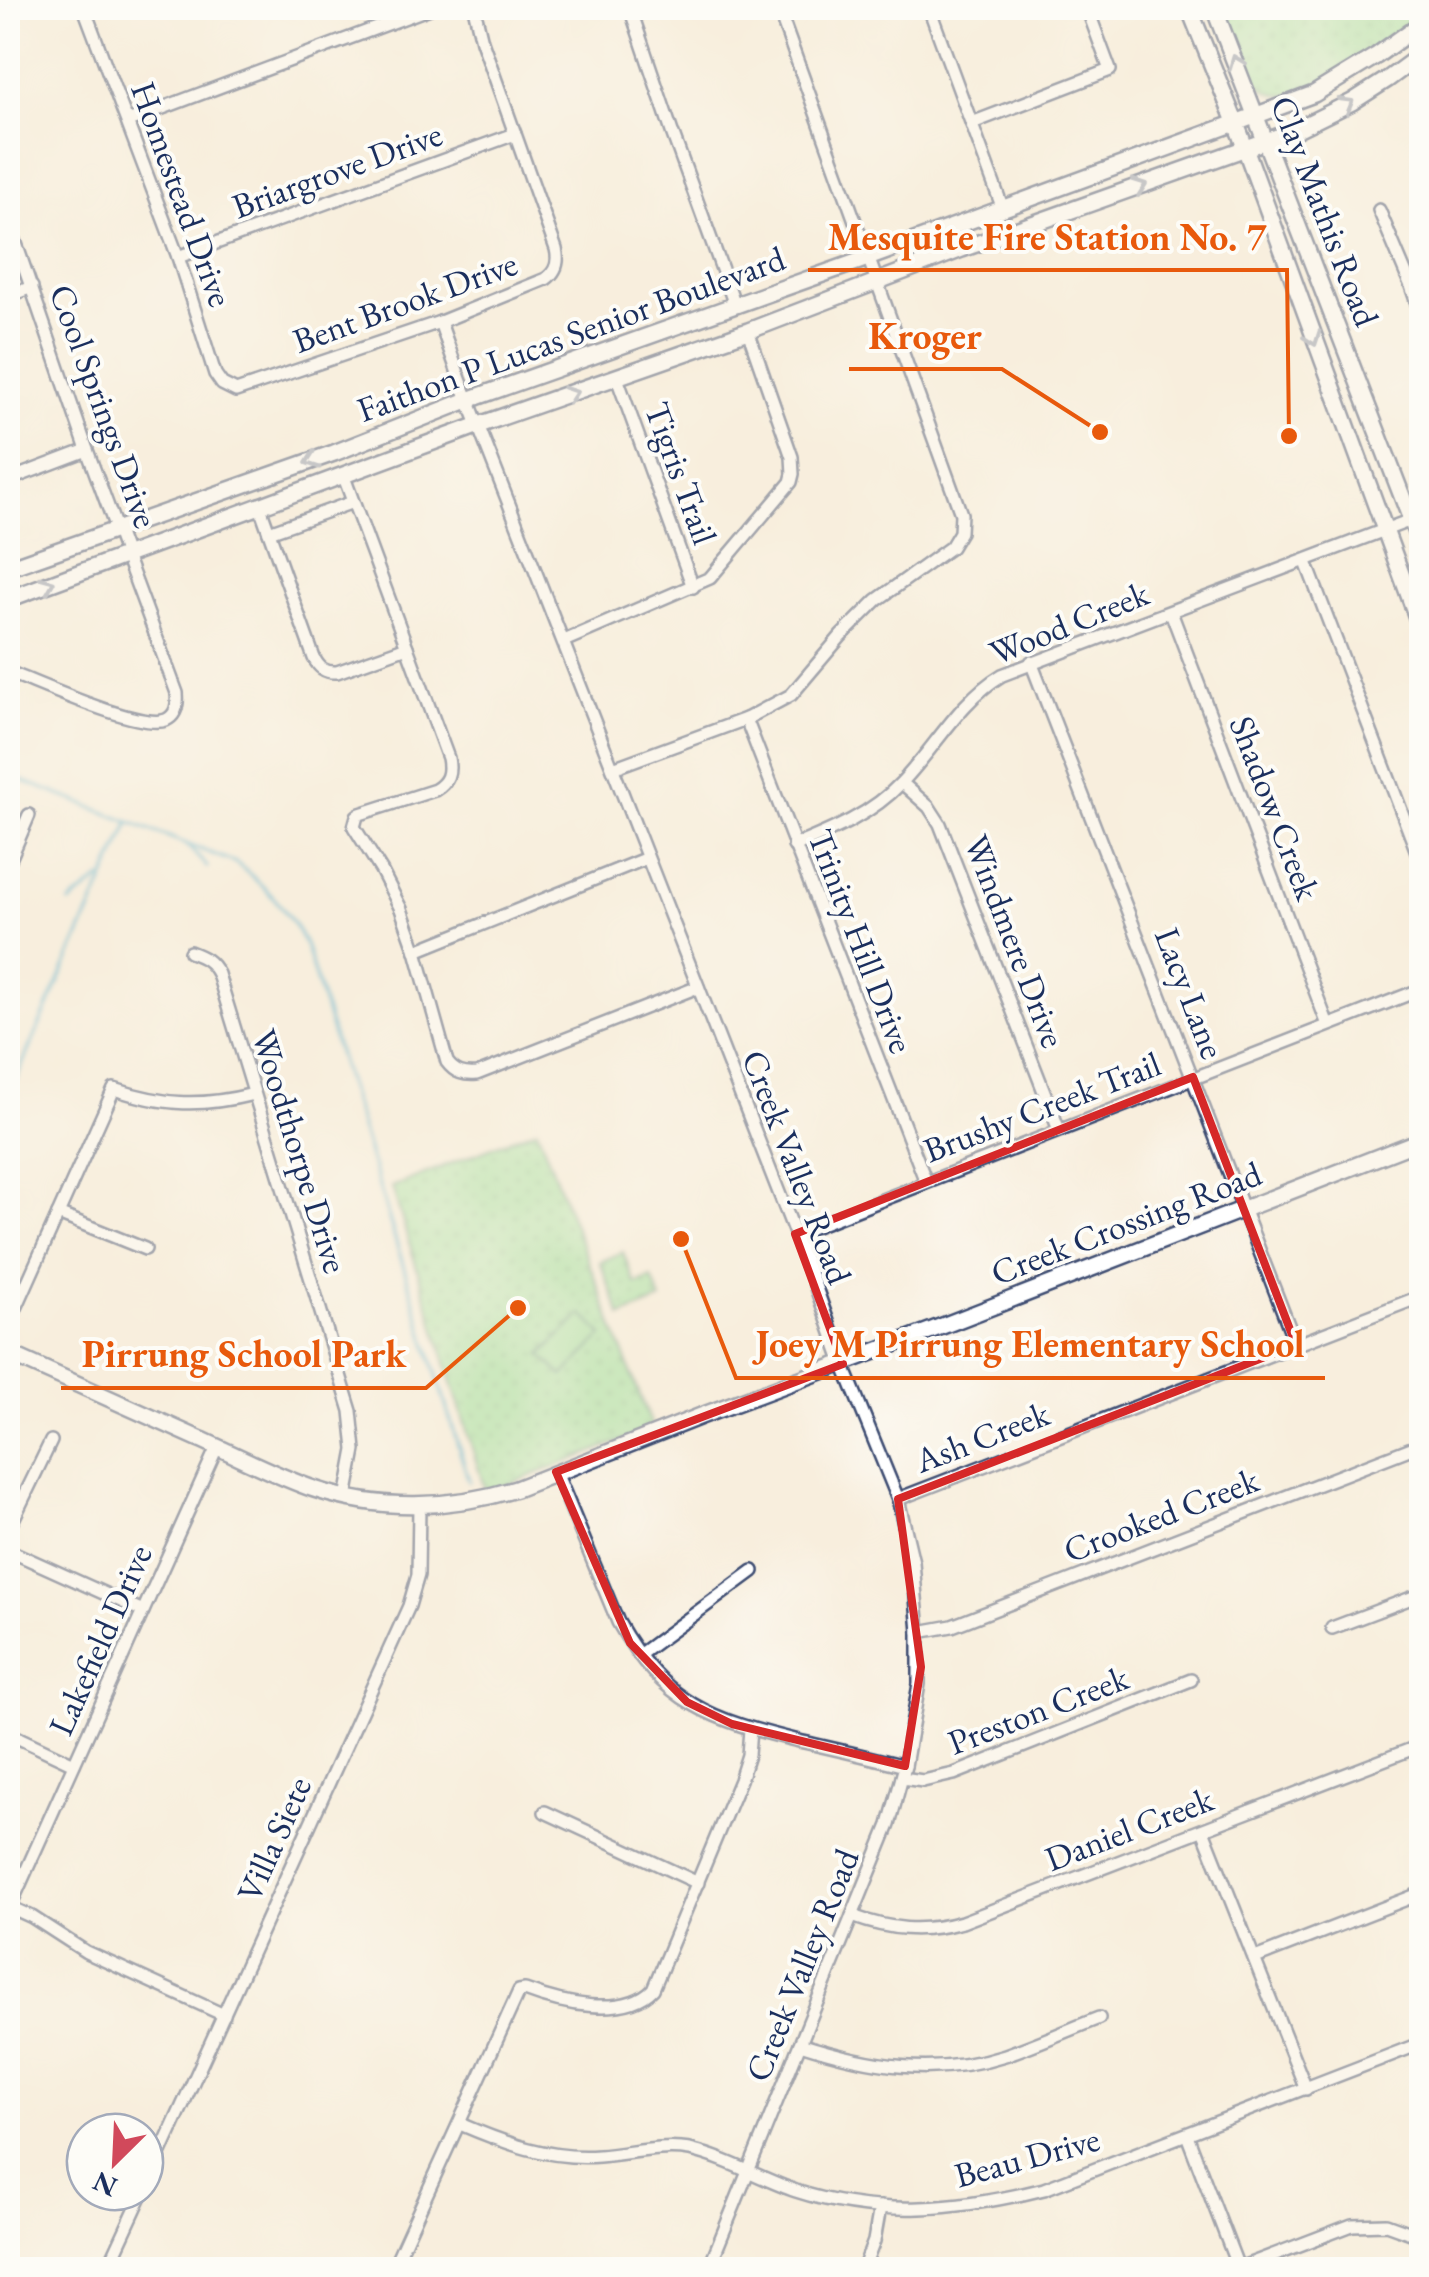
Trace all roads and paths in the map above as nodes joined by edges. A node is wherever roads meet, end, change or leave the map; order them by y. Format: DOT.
graph roads {
  1 [pos="84,8"];
  2 [pos="430,8"];
  3 [pos="474,8"];
  4 [pos="630,8"];
  5 [pos="778,8"];
  6 [pos="929,8"];
  7 [pos="1087,8"];
  8 [pos="1189,8"];
  9 [pos="1214,8"];
  10 [pos="1420,28"];
  11 [pos="1422,54"];
  12 [pos="1256,116"];
  13 [pos="128,121"];
  14 [pos="972,123"];
  15 [pos="1235,124"];
  16 [pos="515,134"];
  17 [pos="1266,140"];
  18 [pos="1245,148"];
  19 [pos="1040,195"];
  20 [pos="1003,209"];
  21 [pos="1380,210"];
  22 [pos="1049,218"];
  23 [pos="8,220"];
  24 [pos="178,257"];
  25 [pos="868,258"];
  26 [pos="876,282"];
  27 [pos="1322,286"];
  28 [pos="32,287"];
  29 [pos="1297,295"];
  30 [pos="8,296"];
  31 [pos="734,306"];
  32 [pos="1422,317"];
  33 [pos="440,322"];
  34 [pos="748,331"];
  35 [pos="617,378"];
  36 [pos="1361,390"];
  37 [pos="236,391"];
  38 [pos="468,400"];
  39 [pos="1336,400"];
  40 [pos="479,425"];
  41 [pos="87,450"];
  42 [pos="344,476"];
  43 [pos="8,480"];
  44 [pos="353,502"];
  45 [pos="260,507"];
  46 [pos="1411,520"];
  47 [pos="117,529"];
  48 [pos="1383,531"];
  49 [pos="269,532"];
  50 [pos="1422,548"];
  51 [pos="128,555"];
  52 [pos="1306,562"];
  53 [pos="8,568"];
  54 [pos="693,587"];
  55 [pos="8,599"];
  56 [pos="1171,612"];
  57 [pos="1422,631"];
  58 [pos="564,641"];
  59 [pos="407,647"];
  60 [pos="1031,662"];
  61 [pos="8,672"];
  62 [pos="746,718"];
  63 [pos="613,768"];
  64 [pos="902,783"];
  65 [pos="29,815"];
  66 [pos="794,846"];
  67 [pos="647,858"];
  68 [pos="8,864"];
  69 [pos="1422,865"];
  70 [pos="190,952"];
  71 [pos="416,952"];
  72 [pos="698,987"];
  73 [pos="1422,989"];
  74 [pos="1328,1024"];
  75 [pos="1193,1078"];
  76 [pos="254,1094"];
  77 [pos="1059,1130"];
  78 [pos="1422,1140"];
  79 [pos="926,1182"];
  80 [pos="1244,1208"];
  81 [pos="58,1214"];
  82 [pos="795,1234"];
  83 [pos="144,1249"];
  84 [pos="1422,1296"];
  85 [pos="8,1326"];
  86 [pos="1296,1345"];
  87 [pos="8,1353"];
  88 [pos="843,1364"];
  89 [pos="51,1441"];
  90 [pos="1422,1444"];
  91 [pos="217,1447"];
  92 [pos="556,1472"];
  93 [pos="346,1498"];
  94 [pos="898,1499"];
  95 [pos="419,1506"];
  96 [pos="8,1530"];
  97 [pos="8,1550"];
  98 [pos="753,1572"];
  99 [pos="1422,1594"];
  100 [pos="143,1611"];
  101 [pos="1332,1628"];
  102 [pos="920,1632"];
  103 [pos="638,1655"];
  104 [pos="1191,1680"];
  105 [pos="750,1729"];
  106 [pos="8,1734"];
  107 [pos="1422,1745"];
  108 [pos="74,1764"];
  109 [pos="904,1772"];
  110 [pos="545,1812"];
  111 [pos="1204,1830"];
  112 [pos="698,1883"];
  113 [pos="1422,1894"];
  114 [pos="8,1908"];
  115 [pos="852,1916"];
  116 [pos="1255,1958"];
  117 [pos="224,2015"];
  118 [pos="1099,2018"];
  119 [pos="1422,2043"];
  120 [pos="800,2044"];
  121 [pos="1306,2089"];
  122 [pos="460,2124"];
  123 [pos="1187,2136"];
  124 [pos="165,2144"];
  125 [pos="749,2172"];
  126 [pos="880,2207"];
  127 [pos="134,2212"];
  128 [pos="1422,2237"];
  129 [pos="393,2266"];
  130 [pos="1237,2269"];
  131 [pos="107,2270"];
  132 [pos="408,2270"];
  133 [pos="708,2270"];
  134 [pos="863,2270"];
  1 -- 13 [label="street, Homestead Drive"];
  2 -- 13 [label="street"];
  3 -- 16 [label="street, Bent Brook Drive"];
  4 -- 31 [label="street"];
  5 -- 25 [label="street"];
  6 -- 14 [label="street"];
  7 -- 14 [label="street"];
  8 -- 15 [label="street, Clay Mathis Road"];
  12 -- 9 [label="street, Clay Mathis Road, one-way"];
  10 -- 12 [label="street, Faithon P Lucas Senior Boulevard"];
  17 -- 11 [label="street, Faithon P Lucas Senior Boulevard, one-way"];
  12 -- 15 [label="street, Faithon P Lucas Senior Boulevard"];
  12 -- 17 [label="street, Clay Mathis Road"];
  13 -- 24 [label="street, Homestead Drive"];
  14 -- 20 [label="street"];
  15 -- 18 [label="street, Clay Mathis Road"];
  15 -- 19 [label="street, Faithon P Lucas Senior Boulevard"];
  16 -- 24 [label="street, Briargrove Drive"];
  16 -- 33 [label="street, Bent Brook Drive"];
  17 -- 18 [label="street, Faithon P Lucas Senior Boulevard"];
  17 -- 27 [label="street, Clay Mathis Road"];
  22 -- 18 [label="street, Faithon P Lucas Senior Boulevard, one-way"];
  18 -- 29 [label="street, Clay Mathis Road"];
  19 -- 20 [label="street, Faithon P Lucas Senior Boulevard"];
  19 -- 22 [label="street"];
  20 -- 25 [label="street, Faithon P Lucas Senior Boulevard"];
  21 -- 32 [label="street"];
  22 -- 26 [label="street, Faithon P Lucas Senior Boulevard"];
  23 -- 28 [label="street, Cool Springs Drive"];
  24 -- 37 [label="street, Homestead Drive"];
  25 -- 26 [label="street"];
  25 -- 31 [label="street, Faithon P Lucas Senior Boulevard"];
  26 -- 34 [label="street, Faithon P Lucas Senior Boulevard"];
  26 -- 62 [label="street"];
  27 -- 29 [label="street"];
  27 -- 36 [label="street, Clay Mathis Road"];
  28 -- 30 [label="street"];
  28 -- 41 [label="street, Cool Springs Drive"];
  29 -- 39 [label="street, Clay Mathis Road, one-way"];
  31 -- 38 [label="street, Faithon P Lucas Senior Boulevard"];
  33 -- 37 [label="street, Bent Brook Drive"];
  33 -- 38 [label="street, Creek Valley Road"];
  34 -- 35 [label="street, Faithon P Lucas Senior Boulevard"];
  34 -- 54 [label="street"];
  40 -- 35 [label="street, Faithon P Lucas Senior Boulevard, one-way"];
  35 -- 54 [label="street, Tigris Trail"];
  36 -- 39 [label="street"];
  36 -- 46 [label="street, Clay Mathis Road"];
  38 -- 40 [label="street, Creek Valley Road"];
  38 -- 47 [label="street, Faithon P Lucas Senior Boulevard, one-way"];
  39 -- 48 [label="street, Clay Mathis Road"];
  40 -- 42 [label="street, Faithon P Lucas Senior Boulevard"];
  40 -- 58 [label="street, Creek Valley Road"];
  41 -- 43 [label="street"];
  41 -- 47 [label="street, Cool Springs Drive"];
  42 -- 44 [label="street"];
  42 -- 45 [label="street, Faithon P Lucas Senior Boulevard"];
  44 -- 49 [label="street"];
  44 -- 59 [label="street"];
  45 -- 49 [label="street"];
  45 -- 51 [label="street, Faithon P Lucas Senior Boulevard"];
  46 -- 48 [label="street, Wood Creek"];
  46 -- 50 [label="street, Clay Mathis Road"];
  47 -- 51 [label="street, Cool Springs Drive"];
  47 -- 53 [label="street, Faithon P Lucas Senior Boulevard"];
  48 -- 52 [label="street, Wood Creek"];
  48 -- 57 [label="street, Clay Mathis Road"];
  49 -- 59 [label="street"];
  55 -- 51 [label="street, Faithon P Lucas Senior Boulevard, one-way"];
  51 -- 61 [label="street, Cool Springs Drive"];
  52 -- 56 [label="street, Wood Creek"];
  52 -- 69 [label="street"];
  54 -- 58 [label="street"];
  56 -- 60 [label="street, Wood Creek"];
  56 -- 74 [label="street, Shadow Creek"];
  58 -- 63 [label="street, Creek Valley Road"];
  59 -- 71 [label="street"];
  60 -- 64 [label="street, Wood Creek"];
  60 -- 75 [label="street, Lacy Lane"];
  62 -- 63 [label="street"];
  62 -- 66 [label="street, Trinity Hill Drive"];
  63 -- 67 [label="street, Creek Valley Road"];
  64 -- 66 [label="street, Wood Creek"];
  64 -- 77 [label="street, Windmere Drive"];
  65 -- 68 [label="street"];
  66 -- 79 [label="street, Trinity Hill Drive"];
  67 -- 71 [label="street"];
  67 -- 72 [label="street, Creek Valley Road"];
  70 -- 76 [label="street, Woodthorpe Drive"];
  71 -- 72 [label="street"];
  72 -- 82 [label="street, Creek Valley Road"];
  73 -- 74 [label="street, Brushy Creek Trail"];
  74 -- 75 [label="street, Brushy Creek Trail"];
  75 -- 77 [label="street, Brushy Creek Trail"];
  75 -- 80 [label="street, Lacy Lane"];
  76 -- 81 [label="street"];
  76 -- 93 [label="street, Woodthorpe Drive"];
  77 -- 79 [label="street, Brushy Creek Trail"];
  78 -- 80 [label="street, Creek Crossing Road"];
  79 -- 82 [label="street, Brushy Creek Trail"];
  80 -- 86 [label="street, Lacy Lane"];
  80 -- 88 [label="street, Creek Crossing Road"];
  81 -- 83 [label="street"];
  81 -- 85 [label="street"];
  82 -- 88 [label="street, Creek Valley Road"];
  84 -- 86 [label="street, Ash Creek"];
  86 -- 94 [label="street, Ash Creek"];
  87 -- 91 [label="street, Creek Crossing Road"];
  88 -- 92 [label="street, Creek Crossing Road"];
  88 -- 94 [label="street, Creek Valley Road"];
  89 -- 96 [label="street"];
  90 -- 102 [label="street, Crooked Creek"];
  91 -- 93 [label="street, Creek Crossing Road"];
  91 -- 100 [label="street, Lakefield Drive"];
  92 -- 95 [label="street, Creek Crossing Road"];
  92 -- 103 [label="street, Preston Creek"];
  93 -- 95 [label="street, Creek Crossing Road"];
  94 -- 102 [label="street, Creek Valley Road"];
  95 -- 117 [label="street, Villa Siete"];
  97 -- 100 [label="street"];
  98 -- 103 [label="street"];
  99 -- 101 [label="street"];
  100 -- 108 [label="street, Lakefield Drive"];
  102 -- 109 [label="street, Creek Valley Road"];
  103 -- 105 [label="street, Preston Creek"];
  104 -- 109 [label="street, Preston Creek"];
  105 -- 109 [label="street, Preston Creek"];
  105 -- 112 [label="street"];
  106 -- 108 [label="street"];
  107 -- 111 [label="street, Daniel Creek"];
  108 -- 114 [label="street, Lakefield Drive"];
  109 -- 115 [label="street, Creek Valley Road"];
  110 -- 112 [label="street"];
  111 -- 115 [label="street, Daniel Creek"];
  111 -- 116 [label="street"];
  112 -- 122 [label="street"];
  113 -- 116 [label="street"];
  114 -- 117 [label="street"];
  115 -- 120 [label="street, Creek Valley Road"];
  116 -- 121 [label="street"];
  117 -- 124 [label="street, Villa Siete"];
  118 -- 120 [label="street"];
  119 -- 121 [label="street, Beau Drive"];
  120 -- 125 [label="street, Creek Valley Road"];
  121 -- 123 [label="street, Beau Drive"];
  122 -- 125 [label="street, Beau Drive"];
  122 -- 129 [label="street"];
  123 -- 126 [label="street, Beau Drive"];
  123 -- 130 [label="street"];
  125 -- 126 [label="street, Beau Drive"];
  125 -- 133 [label="street, Creek Valley Road"];
  126 -- 134 [label="street"];
  127 -- 131 [label="street, Villa Siete"];
  128 -- 130 [label="street"];
  129 -- 132 [label="street"];
}
